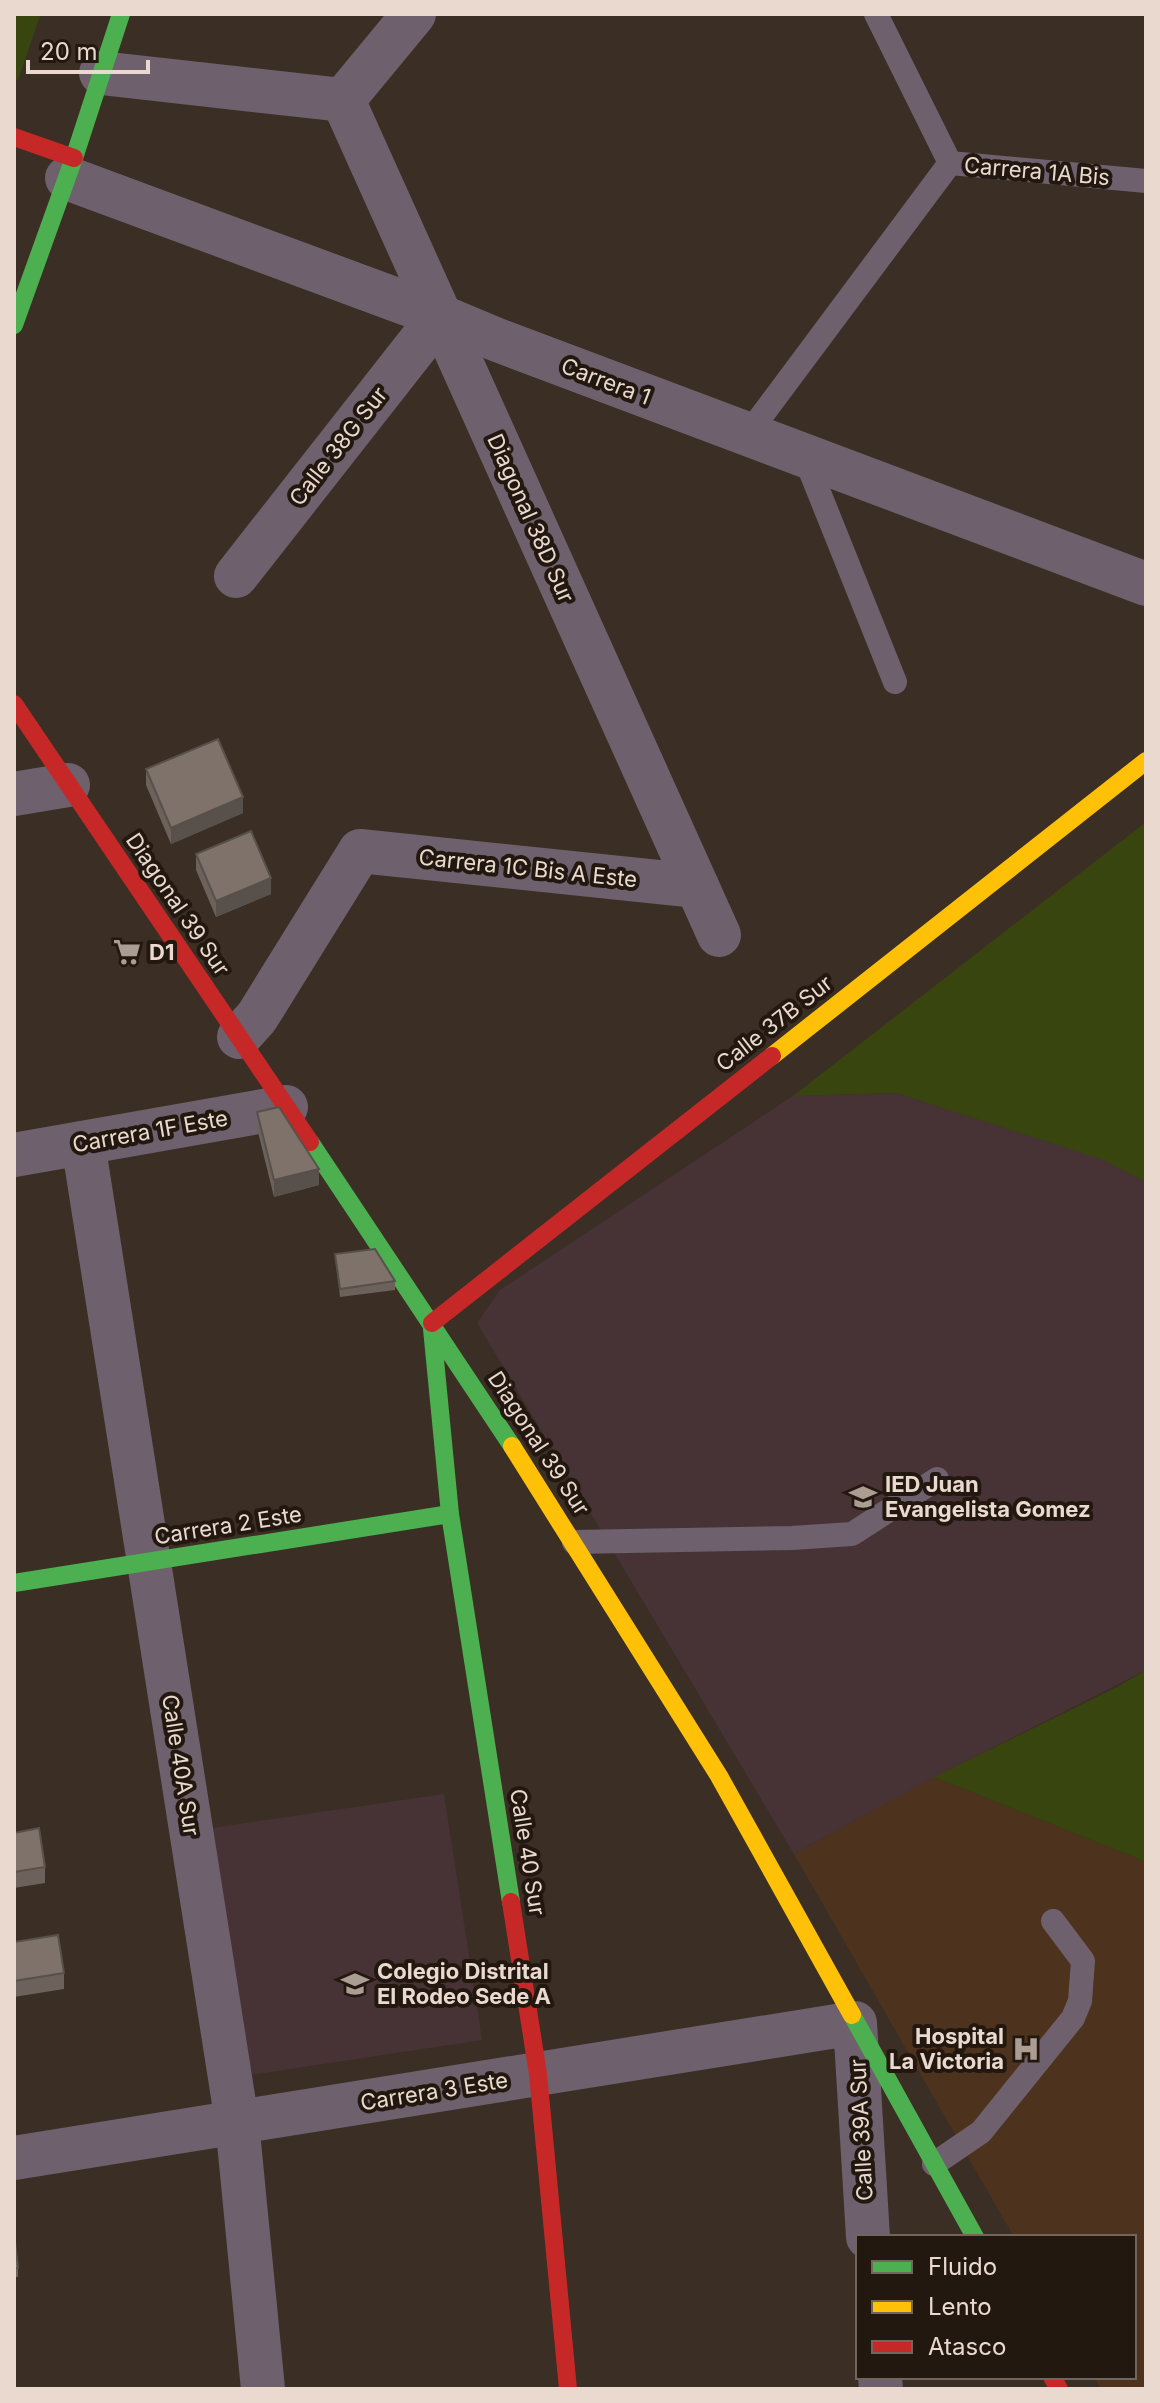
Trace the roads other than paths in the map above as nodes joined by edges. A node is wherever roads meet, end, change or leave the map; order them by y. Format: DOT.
graph roads {
  1 [pos="121,14"];
  2 [pos="414,14"];
  3 [pos="876,14"];
  4 [pos="101,73"];
  5 [pos="343,100"];
  6 [pos="14,137"];
  7 [pos="950,163"];
  8 [pos="70,168"];
  9 [pos="1146,181"];
  10 [pos="440,316"];
  11 [pos="14,325"];
  12 [pos="748,434"];
  13 [pos="804,455"];
  14 [pos="236,576"];
  15 [pos="1146,584"];
  16 [pos="895,682"];
  17 [pos="14,704"];
  18 [pos="1146,761"];
  19 [pos="68,785"];
  20 [pos="14,794"];
  21 [pos="697,886"];
  22 [pos="719,935"];
  23 [pos="239,1037"];
  24 [pos="286,1107"];
  25 [pos="83,1143"];
  26 [pos="14,1155"];
  27 [pos="432,1323"];
  28 [pos="937,1479"];
  29 [pos="450,1514"];
  30 [pos="574,1542"];
  31 [pos="149,1562"];
  32 [pos="14,1583"];
  33 [pos="1053,1921"];
  34 [pos="855,2023"];
  35 [pos="538,2074"];
  36 [pos="237,2122"];
  37 [pos="14,2158"];
  38 [pos="934,2164"];
  39 [pos="868,2235"];
  40 [pos="974,2235"];
  41 [pos="263,2389"];
  42 [pos="568,2389"];
  1 -- 4 [label="street"];
  2 -- 5 [label="street"];
  3 -- 7 [label="lane, Carrera 1A Bis"];
  4 -- 5 [label="street"];
  4 -- 8 [label="street"];
  5 -- 10 [label="street, Diagonal 38D Sur"];
  6 -- 8 [label="street"];
  7 -- 9 [label="lane, Carrera 1A Bis"];
  7 -- 12 [label="lane"];
  8 -- 10 [label="street, Carrera 1"];
  8 -- 11 [label="street"];
  10 -- 12 [label="street, Carrera 1"];
  10 -- 14 [label="street, Calle 38G Sur"];
  10 -- 21 [label="street, Diagonal 38D Sur"];
  12 -- 13 [label="street, Carrera 1"];
  13 -- 15 [label="street, Carrera 1"];
  13 -- 16 [label="lane"];
  17 -- 19 [label="street, Diagonal 39 Sur"];
  18 -- 27 [label="street, Calle 37B Sur"];
  19 -- 20 [label="street"];
  19 -- 23 [label="street, Diagonal 39 Sur"];
  21 -- 22 [label="street, Diagonal 38D Sur"];
  21 -- 23 [label="street, Carrera 1C Bis A Este"];
  23 -- 24 [label="street, Diagonal 39 Sur"];
  24 -- 25 [label="street, Carrera 1F Este"];
  24 -- 27 [label="street, Diagonal 39 Sur"];
  25 -- 26 [label="street, Carrera 1F Este"];
  25 -- 31 [label="street, Calle 40A Sur"];
  27 -- 29 [label="street, Calle 40 Sur"];
  27 -- 30 [label="street, Diagonal 39 Sur"];
  28 -- 30 [label="lane"];
  29 -- 31 [label="street, Carrera 2 Este"];
  29 -- 35 [label="street, Calle 40 Sur"];
  30 -- 34 [label="street, Diagonal 39 Sur"];
  31 -- 32 [label="street, Carrera 2 Este"];
  31 -- 36 [label="street, Calle 40A Sur"];
  33 -- 38 [label="lane"];
  34 -- 35 [label="street, Carrera 3 Este"];
  34 -- 38 [label="street, Diagonal 39 Sur"];
  34 -- 39 [label="street, Calle 39A Sur"];
  35 -- 36 [label="street, Carrera 3 Este"];
  35 -- 42 [label="street, Calle 40 Sur"];
  36 -- 37 [label="street, Carrera 3 Este"];
  36 -- 41 [label="street, Calle 40A Sur"];
  38 -- 40 [label="street, Diagonal 39 Sur"];
}
